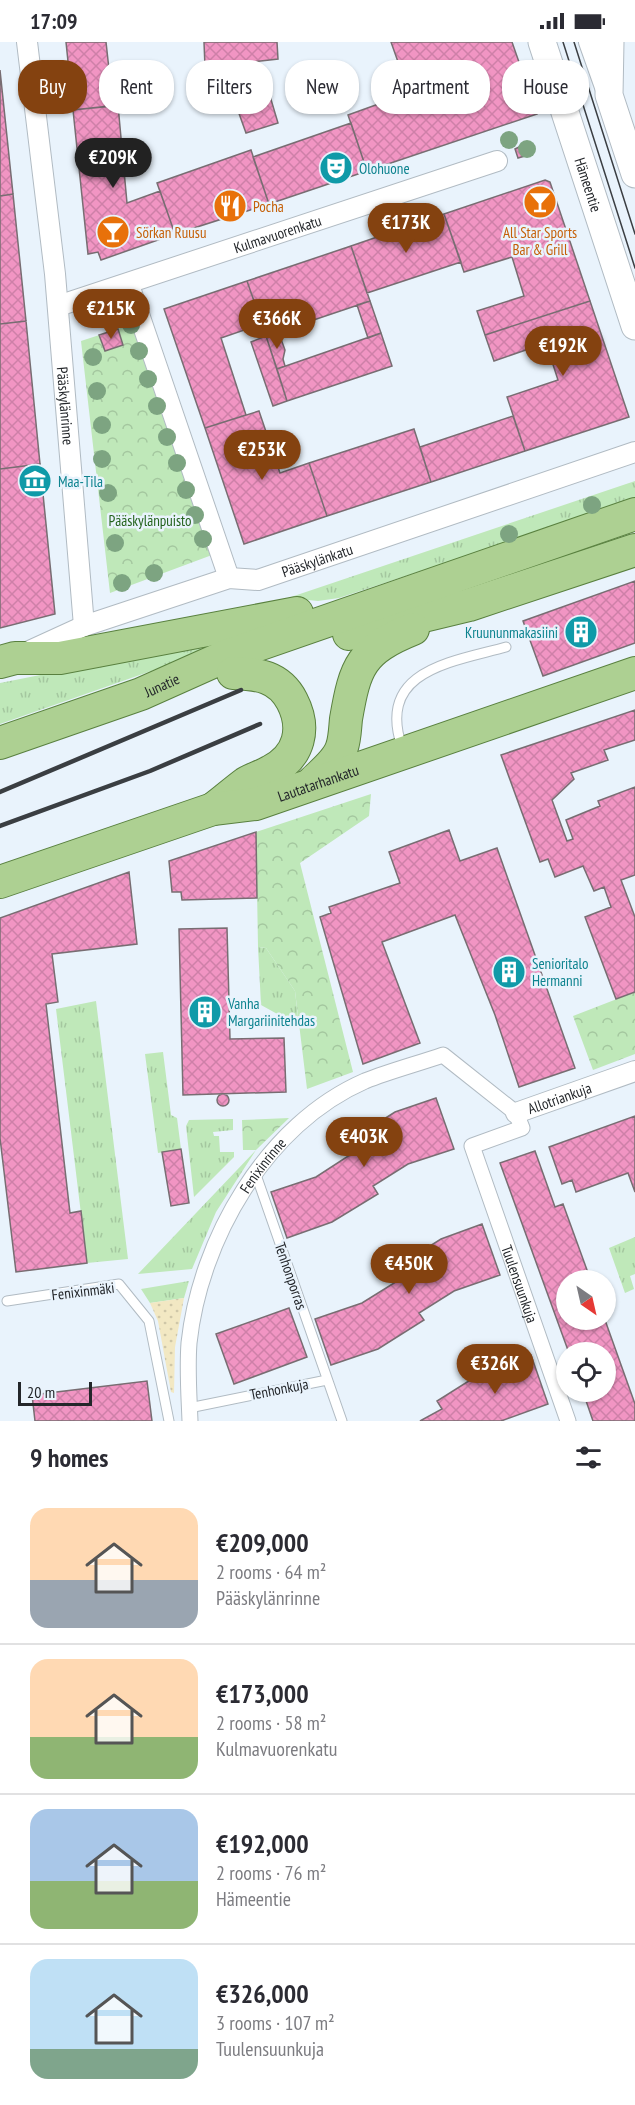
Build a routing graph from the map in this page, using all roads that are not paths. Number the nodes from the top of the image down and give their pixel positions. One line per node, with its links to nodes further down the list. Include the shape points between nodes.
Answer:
1 (27, 42): 9 (street, Pääskylänrinne)
2 (542, 42): 10 (main road, Hämeentie)
3 (589, 42): 5 (street)
4 (610, 42): 5 (main road)
5 (609, 95): 7 (main road)
6 (497, 161): 8 (street, Kulmavuorenkatu)
7 (635, 174)
8 (129, 285): 9 (street, Kulmavuorenkatu); 15 (street)
9 (58, 306): 17 (street, Pääskylänrinne)
10 (635, 326)
11 (635, 452): 15 (street, Pääskylänkatu, via 258,580)
12 (635, 514): 14 (main road, Junatie)
13 (635, 550): 16 (main road, Junatie)
14 (482, 566): 19 (main road, via 251,624 60,658); 22 (main road, Junatie, via 226,656)
15 (229, 578): 17 (street, Pääskylänkatu)
16 (469, 606): 20 (main road, Junatie, via 369,627); 25 (main road, via 390,638 364,660 357,670 350,698 343,746)
17 (84, 626): 19 (street, Pääskylänkatu)
18 (506, 647): 24 (lane, via 418,675 403,694 396,713)
19 (7, 660)
20 (233, 673): 22 (main road, Junatie); 26 (main road, via 258,674 278,683 293,702 300,733 287,759)
21 (635, 673): 24 (main road, Lautatarhankatu)
22 (141, 694): 23 (main road)
23 (0, 743)
24 (404, 753): 25 (main road, Lautatarhankatu)
25 (310, 785): 26 (main road, Lautatarhankatu, via 256,804)
26 (213, 809): 27 (main road, Lautatarhankatu)
27 (0, 882)
28 (635, 1071): 29 (street, Allotriankuja)
29 (516, 1113): 30 (street, Allotriankuja, via 522,1128); 31 (street, Fenixinrinne, via 443,1055 364,1082 313,1113 280,1141)
30 (472, 1146): 37 (street, Tuulensuunkuja)
31 (255, 1172): 33 (lane, Tenhonporras); 34 (street, Fenixinrinne, via 229,1218 205,1274 187,1366)
32 (7, 1301): 35 (lane, Fenixinmäki, via 119,1284 149,1321)
33 (327, 1380): 34 (lane, Tenhonkuja); 36 (lane, Tenhonkuja)
34 (190, 1414)
35 (169, 1421)
36 (342, 1421)
37 (568, 1421)

